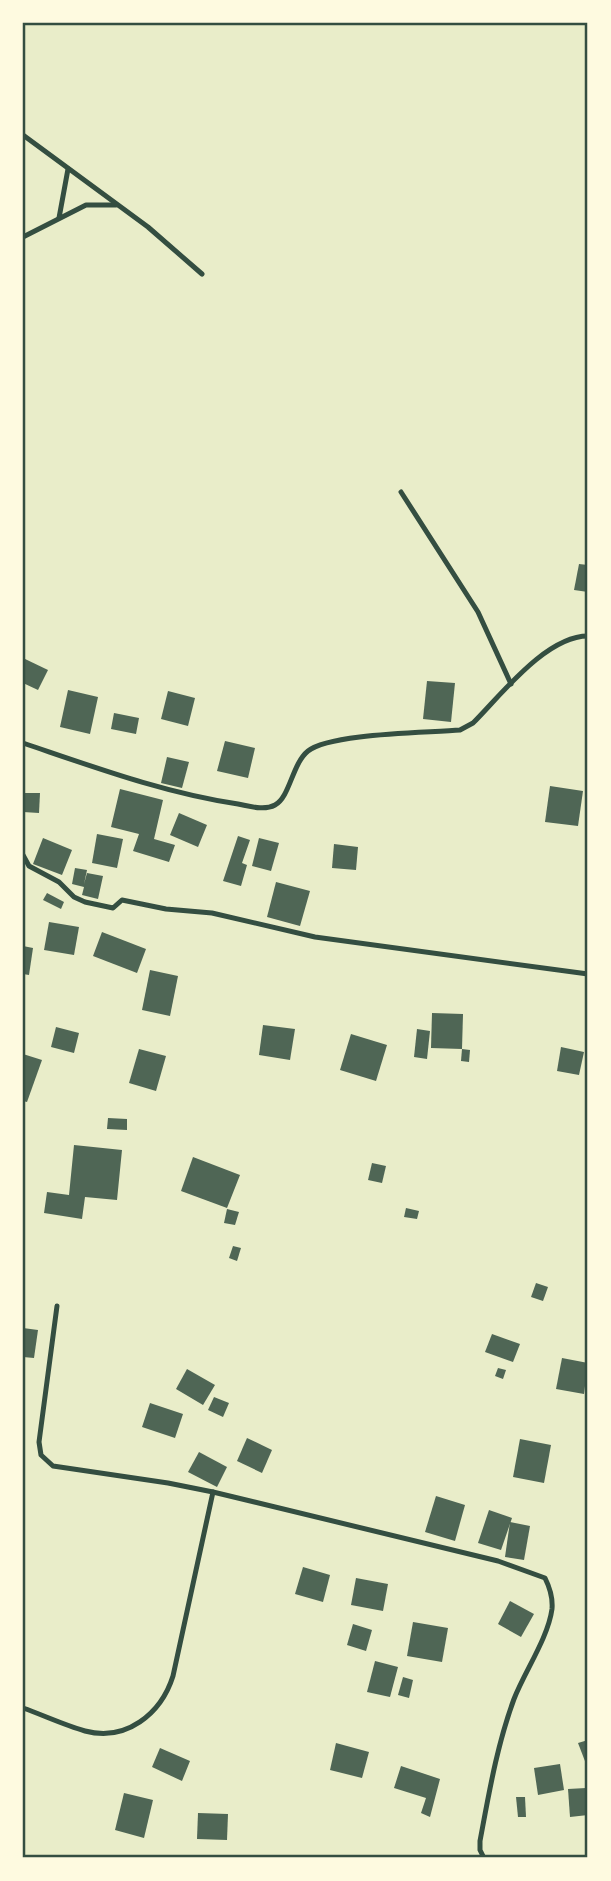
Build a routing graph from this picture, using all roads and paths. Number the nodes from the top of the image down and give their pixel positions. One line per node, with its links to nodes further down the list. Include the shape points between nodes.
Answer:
1 (23, 135): 2 (street)
2 (68, 169): 3 (street); 4 (street)
3 (118, 205): 4 (street, via 86,205); 6 (street)
4 (59, 218): 5 (street)
5 (23, 237)
6 (202, 274)
7 (401, 492): 9 (street, via 478,612)
8 (588, 636): 9 (street, via 541,656)
9 (511, 684): 10 (street, via 473,723 460,730 353,737 307,751 277,805 265,808 160,789)
10 (23, 743)
11 (23, 855): 12 (street)
12 (26, 869): 13 (street, via 59,882 85,902 113,908 122,900 194,910 314,937)
13 (588, 974)
14 (57, 1306): 15 (street, via 38,1442 41,1455 53,1466)
15 (213, 1492): 16 (street, via 173,1676 154,1712 131,1727 103,1734); 17 (street, via 498,1561 545,1578 552,1609 497,1752 480,1841)
16 (23, 1708)
17 (484, 1858)

